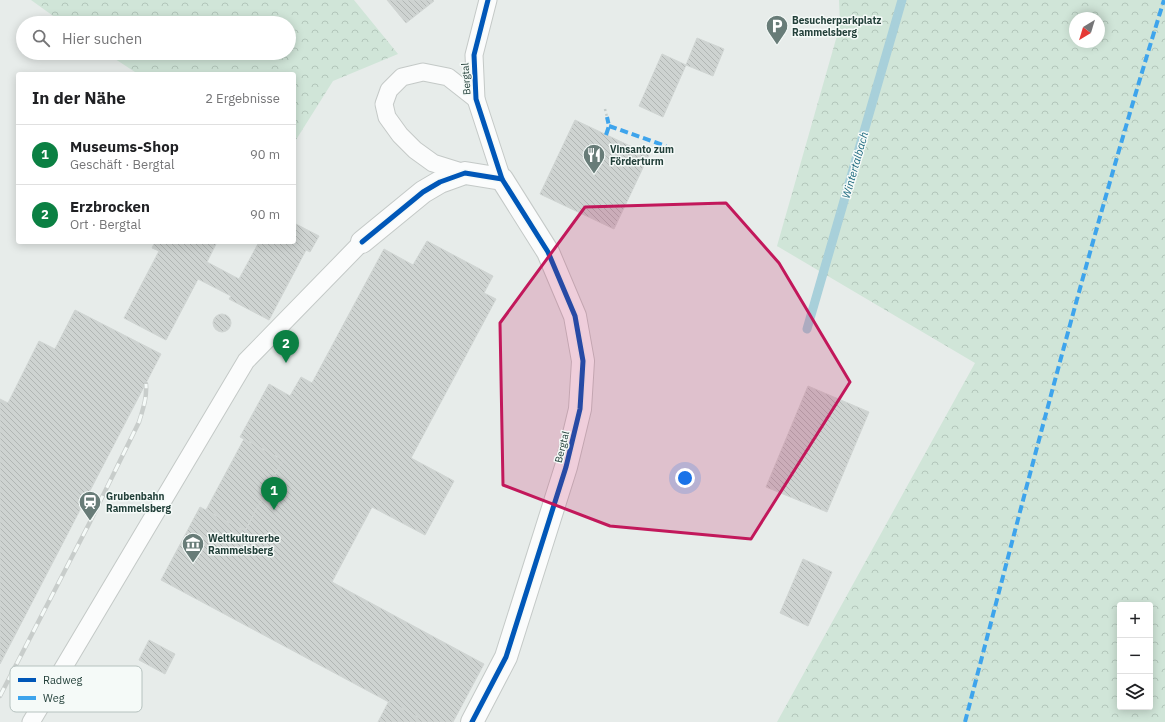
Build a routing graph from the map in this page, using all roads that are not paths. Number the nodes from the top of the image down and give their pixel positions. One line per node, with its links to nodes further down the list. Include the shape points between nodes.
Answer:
1 (488, 0): 2 (lane, Bergtal, via 474,55)
2 (476, 99): 3 (lane, via 448,76 423,72 402,77 389,90 384,104 387,117 415,150 433,162); 4 (lane, Bergtal)
3 (465, 173): 4 (street); 5 (street, via 440,182 423,192)
4 (502, 178): 9 (street, Bergtal, via 548,252 575,316 583,361 580,409 566,467 506,657)
5 (362, 242): 6 (lane, via 246,361)
6 (64, 666)
7 (37, 712): 8 (lane)
8 (31, 722)
9 (472, 722)

